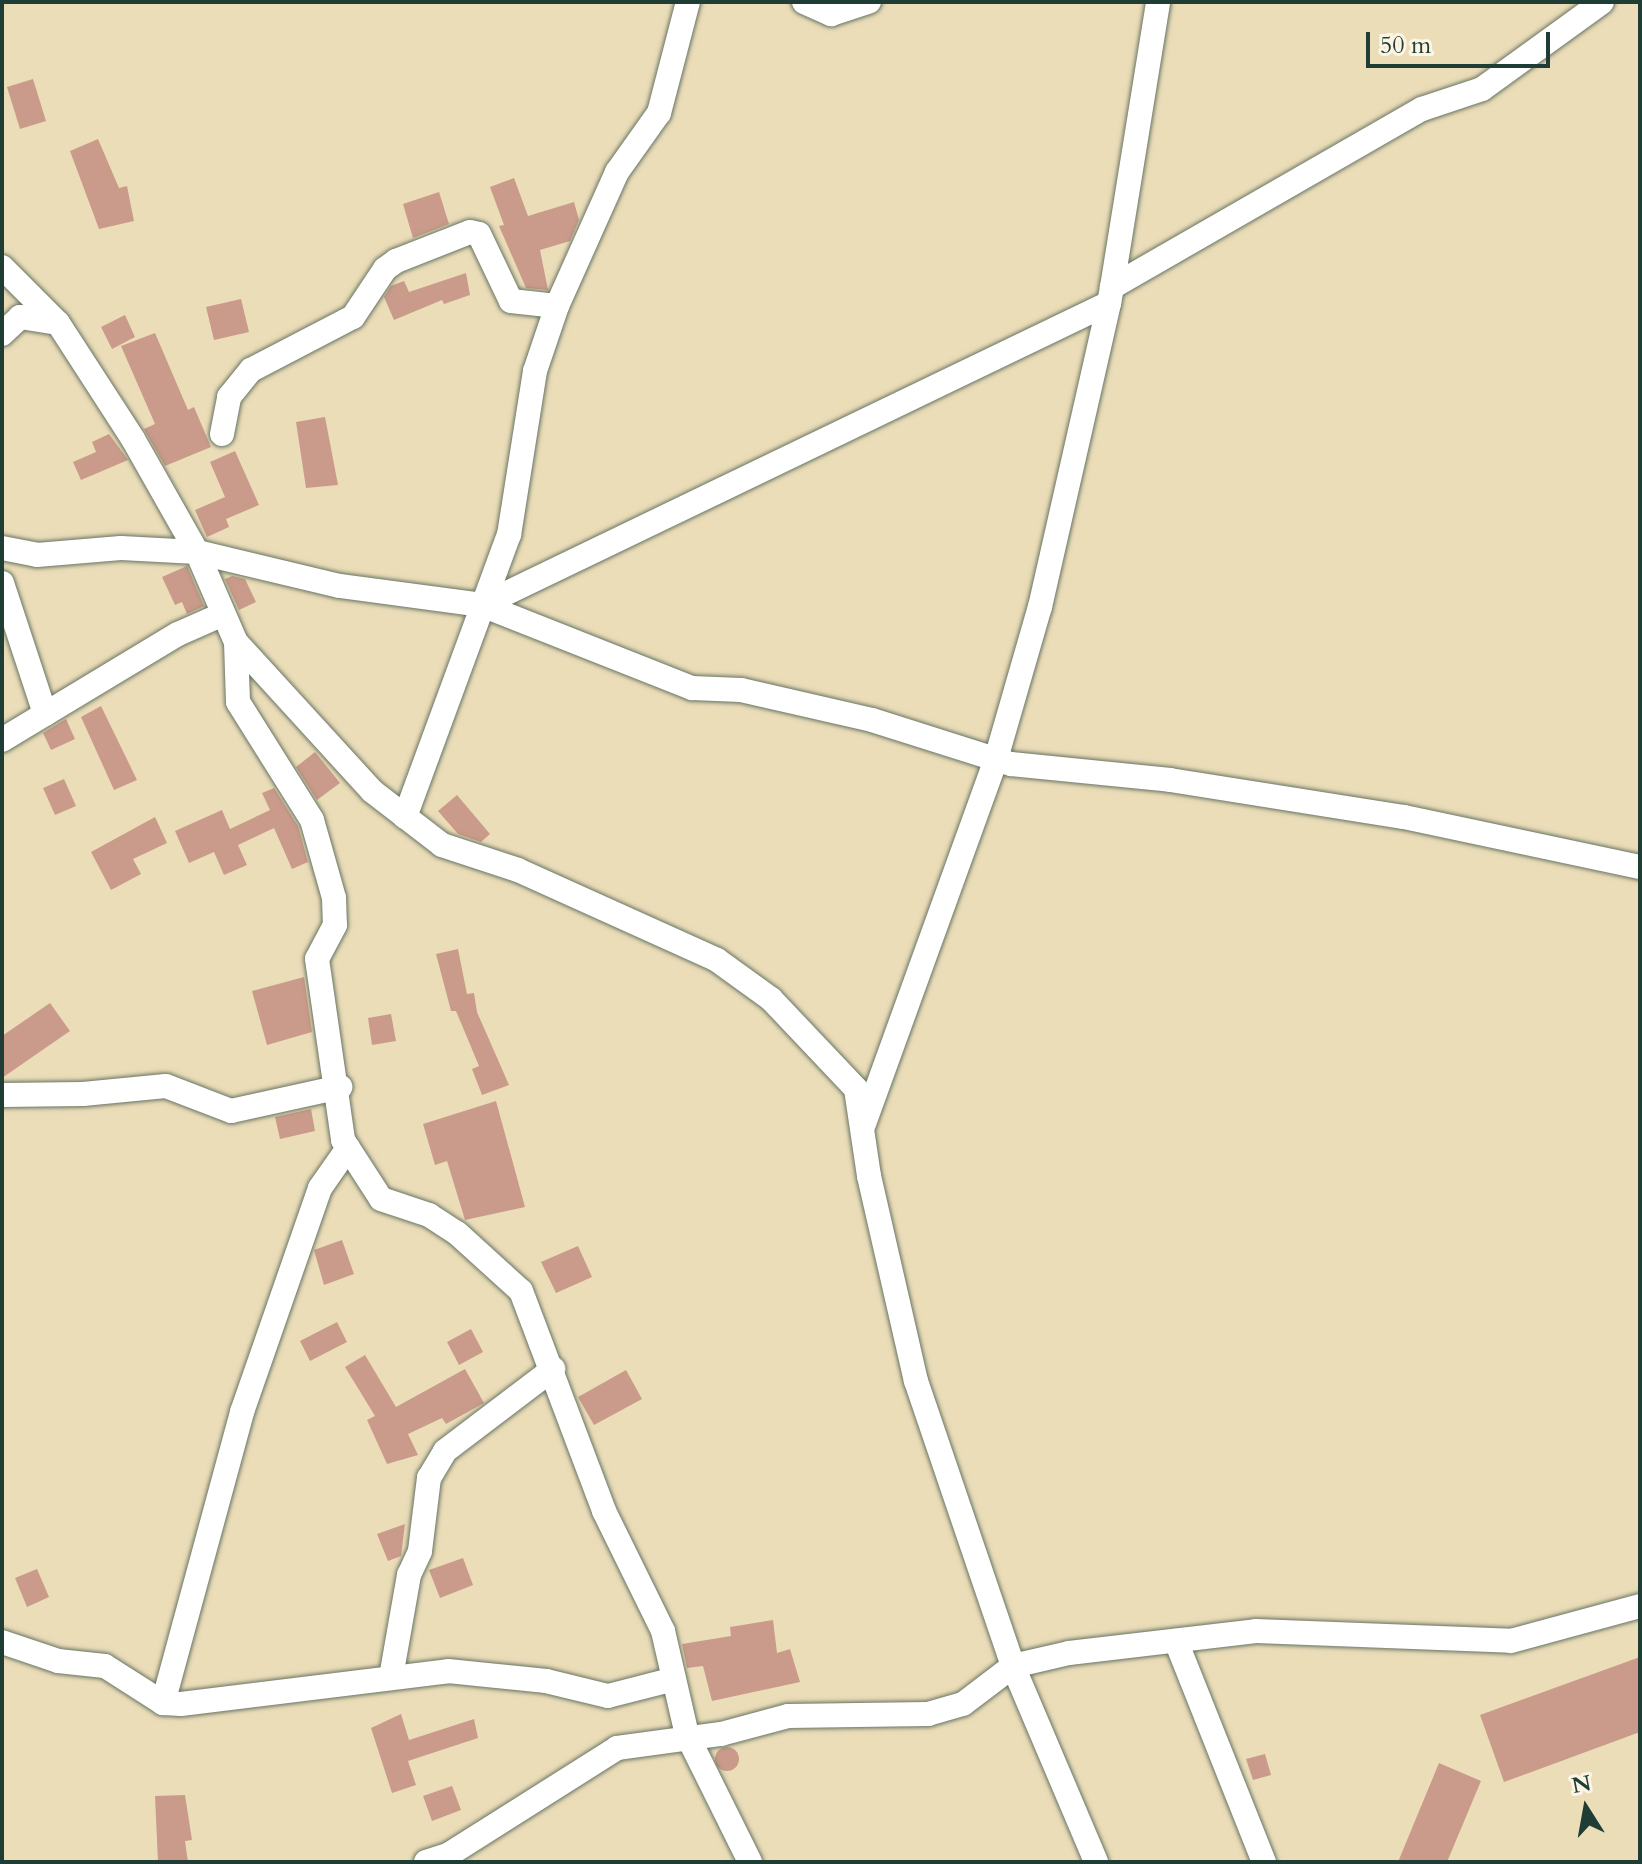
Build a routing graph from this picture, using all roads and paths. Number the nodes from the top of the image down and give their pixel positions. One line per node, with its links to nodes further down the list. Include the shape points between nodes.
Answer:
1 (688, 2): 8 (street, via 659,113 617,172)
2 (804, 2): 3 (street, via 831,14)
3 (869, 2)
4 (1602, 2): 7 (street, via 1482,89 1422,109)
5 (1157, 3): 7 (street)
6 (2, 267): 9 (street)
7 (1110, 295): 15 (street); 20 (street, via 1040,607)
8 (557, 306): 11 (street, via 515,304 479,234 455,238 396,261 353,317 251,370 229,397); 15 (street, via 535,371 509,535)
9 (58, 323): 10 (street, via 20,317); 13 (street)
10 (2, 334)
11 (222, 434)
12 (2, 548): 13 (street, via 37,555 121,548)
13 (197, 552): 15 (street, via 340,586); 16 (street)
14 (2, 583): 18 (street)
15 (482, 605): 20 (street, via 692,688 741,690 857,717); 21 (street)
16 (221, 615): 17 (street); 18 (street)
17 (236, 642): 21 (street, via 372,791); 23 (street, via 238,702 312,820 334,898 335,925 317,959)
18 (45, 714): 19 (street)
19 (2, 740)
20 (996, 759): 22 (street, via 1025,768 1170,780 1404,817); 25 (street)
21 (405, 817): 25 (street, via 442,845 518,870 717,960 771,999 856,1089)
22 (1640, 867)
23 (340, 1087): 24 (street, via 231,1111 166,1086); 26 (street)
24 (2, 1095)
25 (862, 1128): 31 (street, via 916,1381)
26 (348, 1148): 27 (street, via 381,1199 429,1215 457,1233 521,1291); 34 (street, via 320,1188 242,1412)
27 (553, 1369): 32 (street, via 445,1451 429,1478 420,1551 409,1575); 33 (street, via 604,1511 659,1619)
28 (1640, 1606): 29 (street, via 1511,1641 1256,1631)
29 (1176, 1641): 31 (street); 39 (street)
30 (2, 1642): 34 (street, via 58,1661 105,1666)
31 (1013, 1666): 35 (street, via 949,1710 909,1716 788,1716 721,1734); 38 (street)
32 (391, 1677): 33 (street, via 448,1671 546,1681 608,1696); 34 (street)
33 (674, 1679): 35 (street)
34 (163, 1703)
35 (687, 1735): 36 (street, via 617,1748 448,1855); 37 (street)
36 (426, 1862)
37 (750, 1862)
38 (1096, 1862)
39 (1264, 1862)

